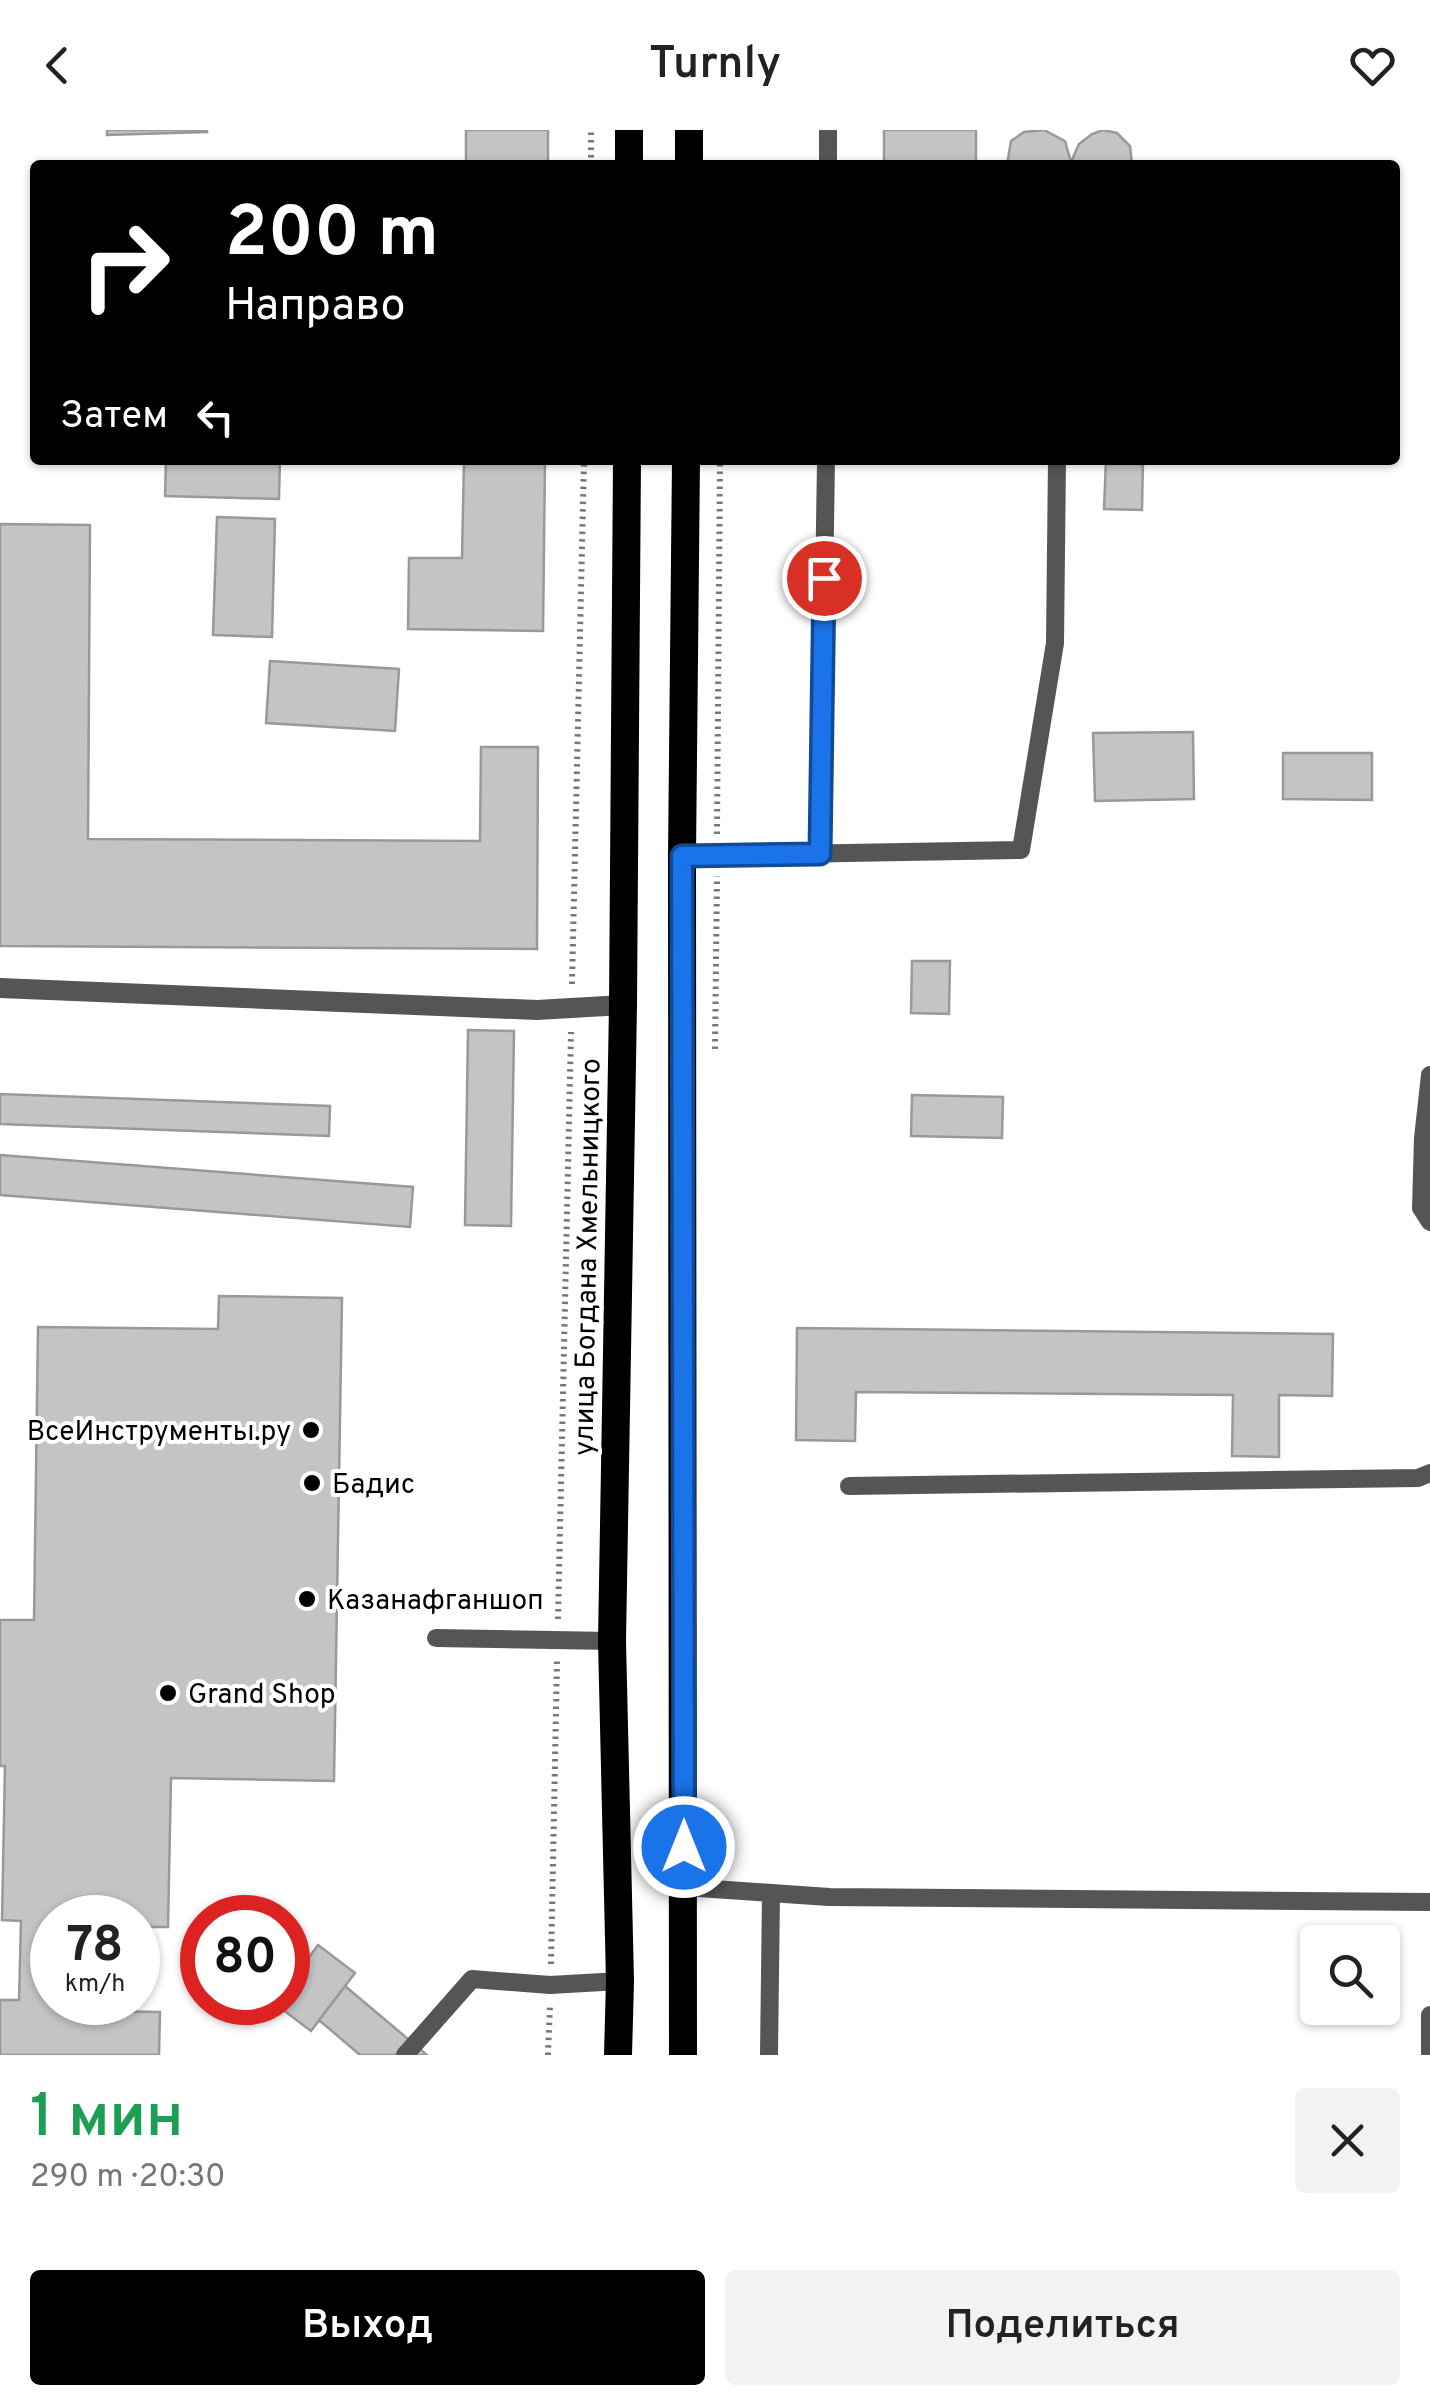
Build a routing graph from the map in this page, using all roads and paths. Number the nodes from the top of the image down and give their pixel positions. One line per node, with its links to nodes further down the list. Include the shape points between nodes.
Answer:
1 (592, 130): 5 (path)
2 (629, 130): 6 (highway)
3 (689, 130): 7 (highway)
4 (828, 130): 8 (lane)
5 (590, 160)
6 (629, 160)
7 (688, 160)
8 (828, 160)
9 (584, 465): 18 (path)
10 (627, 465): 17 (highway, улица Богдана Хмельницкого)
11 (686, 465): 15 (highway)
12 (826, 465): 14 (lane)
13 (1057, 465): 14 (lane, via 1055,644 1021,850)
14 (820, 854): 15 (lane)
15 (682, 856): 26 (highway)
16 (0, 988): 18 (street)
17 (624, 1005): 18 (street); 25 (highway, улица Богдана Хмельницкого)
18 (572, 1008): 24 (path)
19 (1430, 1075): 20 (lane, via 1421,1208)
20 (1430, 1222)
21 (1430, 1473): 22 (lane)
22 (849, 1486)
23 (436, 1638): 24 (lane)
24 (558, 1641): 25 (lane); 29 (path)
25 (612, 1642): 30 (highway, улица Богдана Хмельницкого)
26 (684, 1887): 27 (lane); 34 (highway)
27 (771, 1894): 28 (lane); 35 (lane)
28 (1430, 1902)
29 (551, 1933)
30 (620, 1980): 32 (lane, via 550,1985 472,1979); 33 (highway, улица Богдана Хмельницкого)
31 (1430, 2014): 36 (lane)
32 (406, 2055)
33 (618, 2055)
34 (682, 2055)
35 (769, 2055)
36 (1430, 2055)

